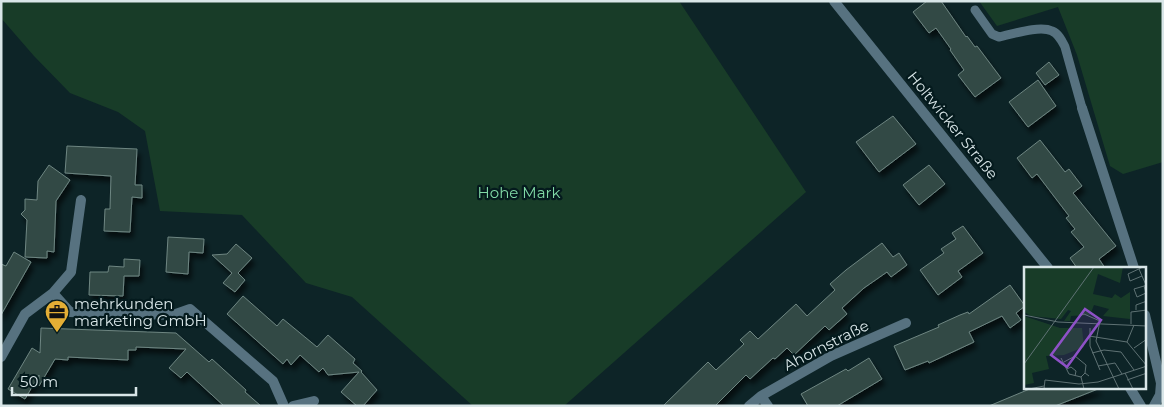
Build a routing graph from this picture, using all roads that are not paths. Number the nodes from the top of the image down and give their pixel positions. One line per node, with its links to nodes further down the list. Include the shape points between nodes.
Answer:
1 (834, 1): 5 (street, Holtwicker Straße)
2 (975, 10): 3 (lane, via 995,36 1051,30 1061,38)
3 (1082, 108): 6 (street)
4 (81, 200): 7 (street, via 71,272)
5 (1047, 267)
6 (1134, 267)
7 (52, 293): 10 (street, via 25,314); 14 (street, via 70,312 173,316 190,309 273,381)
8 (1146, 318): 19 (street, via 1161,383 1160,395)
9 (906, 323): 12 (street, Ahornstraße, via 831,356)
10 (1, 358)
11 (1131, 390): 18 (street)
12 (761, 396): 16 (street, Ahornstraße); 17 (street)
13 (314, 401): 15 (street)
14 (284, 406)
15 (293, 406)
16 (749, 406)
17 (768, 406)
18 (1141, 406)
19 (1154, 406)

